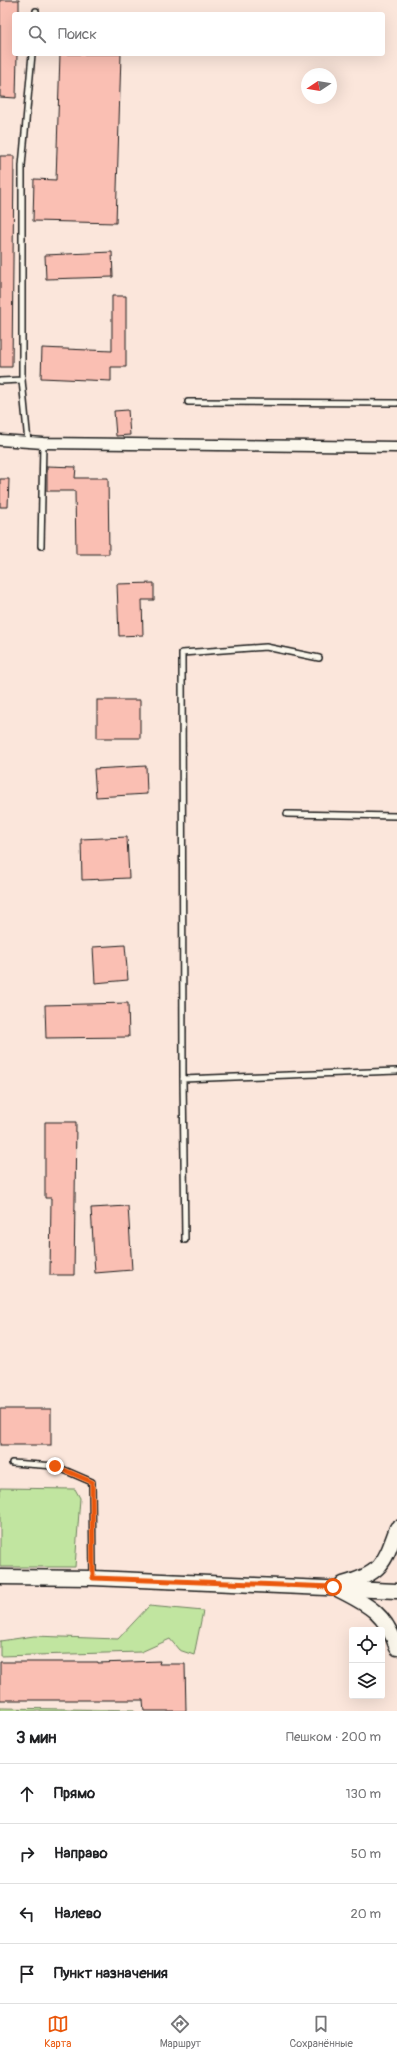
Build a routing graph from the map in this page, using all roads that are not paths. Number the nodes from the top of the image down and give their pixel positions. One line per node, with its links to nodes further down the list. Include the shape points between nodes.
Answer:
1 (32, 56): 2 (lane, via 22,166)
2 (22, 380): 3 (lane); 7 (lane)
3 (0, 381)
4 (188, 402): 5 (lane)
5 (397, 403)
6 (0, 440): 7 (street)
7 (28, 442): 8 (street)
8 (43, 443): 9 (street); 10 (lane)
9 (397, 447)
10 (41, 546)
11 (319, 658): 15 (lane, via 266,647 182,653)
12 (287, 814): 13 (lane)
13 (397, 816)
14 (397, 1071): 15 (lane)
15 (183, 1079): 16 (lane)
16 (185, 1240)
17 (12, 1463): 20 (lane, via 55,1466 92,1482)
18 (397, 1528): 21 (main road, via 380,1566 361,1579)
19 (0, 1577): 20 (main road)
20 (93, 1578): 21 (main road)
21 (333, 1587): 22 (main road); 23 (main road, via 371,1606 388,1627)
22 (397, 1591)
23 (397, 1648)

